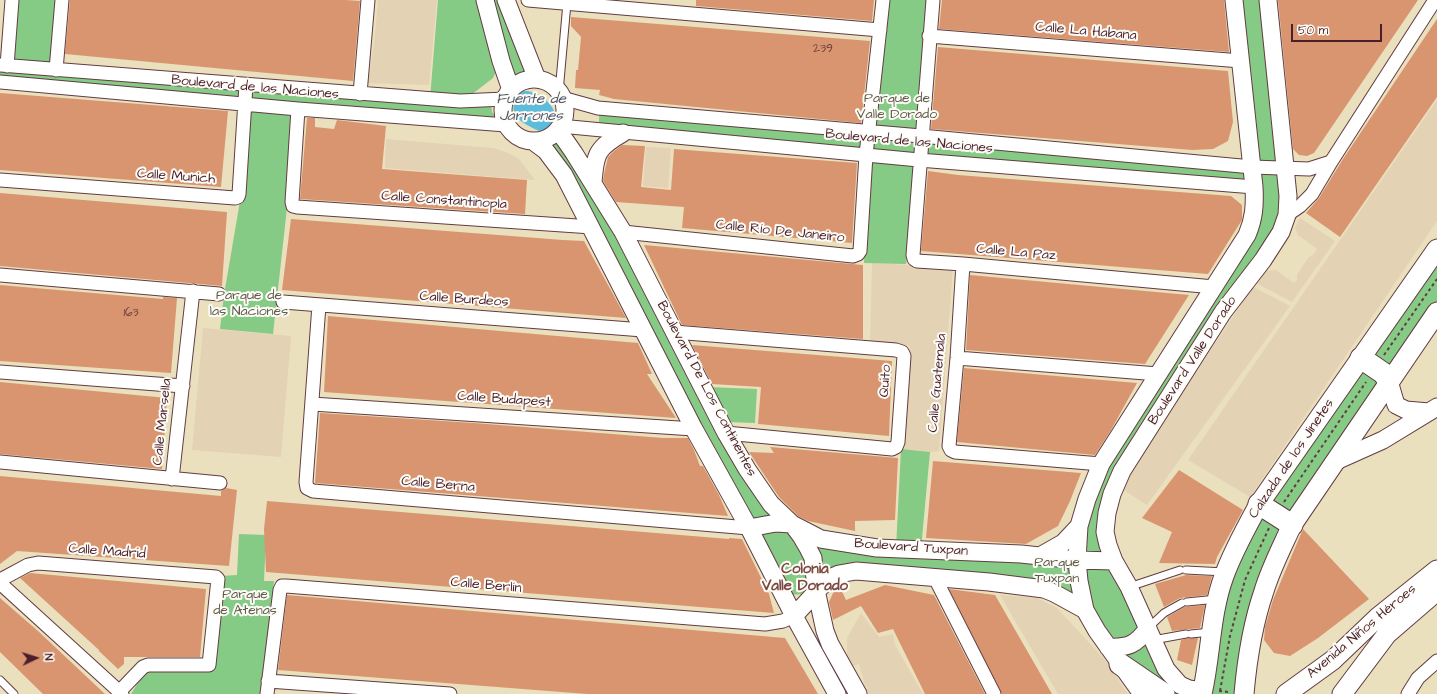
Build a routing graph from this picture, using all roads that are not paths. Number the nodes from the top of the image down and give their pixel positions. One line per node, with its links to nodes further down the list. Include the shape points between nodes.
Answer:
1 (12, 0): 16 (street)
2 (62, 0): 18 (street)
3 (368, 0): 23 (street)
4 (485, 0): 24 (street)
5 (506, 0): 19 (street)
6 (528, 0): 12 (street)
7 (883, 0): 13 (street, Calle Río De Janeiro)
8 (932, 0): 14 (street)
9 (1234, 0): 15 (street, Boulevard Valle Dorado)
10 (1268, 0): 38 (street, Boulevard Valle Dorado)
11 (1435, 0): 36 (street)
12 (567, 3): 13 (street); 25 (lane)
13 (880, 30): 30 (street, Calle Río De Janeiro)
14 (929, 36): 15 (street, Calle La Habana); 32 (street)
15 (1241, 61): 37 (street, Boulevard Valle Dorado)
16 (3, 66): 17 (street, Boulevard de las Naciones)
17 (27, 68): 18 (street, Boulevard de las Naciones); 21 (street)
18 (56, 70): 22 (street, Boulevard de las Naciones)
19 (537, 79): 24 (street, via 518,84); 25 (street, via 549,83)
20 (0, 82): 21 (street, Boulevard de las Naciones)
21 (26, 84): 26 (street, Boulevard de las Naciones)
22 (246, 85): 23 (street, Boulevard de las Naciones); 26 (street, Calle Munich)
23 (360, 94): 24 (street, Boulevard de las Naciones, via 460,101)
24 (508, 94): 28 (street, via 503,108)
25 (561, 95): 29 (street, via 565,108); 30 (street, Boulevard de las Naciones, via 598,108)
26 (244, 104): 27 (street, Boulevard de las Naciones); 39 (street, Calle Munich, via 239,194 235,198)
27 (298, 109): 28 (street, Boulevard de las Naciones); 43 (street, Calle Constantinopla, via 293,206)
28 (506, 125): 33 (street, via 518,137)
29 (559, 128): 31 (street, Boulevard de las Naciones); 33 (street, via 547,138); 40 (street, Boulevard De Los Continentes)
30 (868, 132): 32 (street, Boulevard de las Naciones); 34 (street, Calle Río De Janeiro)
31 (623, 133): 34 (street, Boulevard de las Naciones); 40 (street, via 610,140 597,154)
32 (921, 136): 35 (street); 37 (street, Boulevard de las Naciones)
33 (534, 142): 43 (street, Boulevard De Los Continentes, via 546,151 564,175)
34 (866, 155): 35 (street, Boulevard de las Naciones); 44 (street, Calle Río De Janeiro, via 860,251 854,256)
35 (920, 160): 41 (street, Boulevard de las Naciones); 48 (street, Calle La Paz, via 914,259)
36 (1331, 162): 38 (street, Boulevard de las Naciones, via 1309,168); 42 (street, via 1312,194)
37 (1252, 167): 38 (street, Boulevard de las Naciones); 41 (street, Boulevard Valle Dorado)
38 (1285, 167): 42 (street, Boulevard Valle Dorado)
39 (0, 180)
40 (593, 183): 44 (street, Boulevard De Los Continentes)
41 (1254, 187): 45 (street, Boulevard Valle Dorado, via 1255,209)
42 (1287, 215): 47 (street, Boulevard Valle Dorado)
43 (592, 227): 56 (street, Boulevard De Los Continentes)
44 (623, 232): 57 (street, Boulevard De Los Continentes)
45 (1247, 235): 47 (street); 50 (street, Boulevard Valle Dorado)
46 (1437, 249): 59 (main road, Calzada de los Jinetes)
47 (1270, 251): 80 (street, Boulevard Valle Dorado, via 1222,312 1122,471 1112,494 1105,532)
48 (963, 264): 50 (street, Calle La Paz); 58 (street, Calle Guatemala)
49 (0, 275): 51 (street)
50 (1214, 287): 61 (street, Boulevard Valle Dorado)
51 (193, 291): 52 (street); 63 (street, Calle Marsella)
52 (219, 294)
53 (283, 302): 54 (street, Calle Burdeos)
54 (319, 305): 56 (street, Calle Burdeos); 64 (street, Calle Berna)
55 (1437, 312): 62 (main road)
56 (643, 330): 66 (street, Boulevard De Los Continentes)
57 (674, 332): 67 (street, Boulevard De Los Continentes); 67 (street, Quito, via 896,350 904,356 898,442 892,449)
58 (957, 358): 61 (street); 70 (street, Calle Guatemala, via 949,446 951,450)
59 (1361, 358): 62 (main road, via 1383,373); 73 (main road, Calzada de los Jinetes)
60 (0, 372): 63 (street)
61 (1158, 374): 70 (street, Boulevard Valle Dorado)
62 (1389, 381): 65 (street, via 1396,405 1406,410); 68 (main road)
63 (183, 386): 71 (street, Calle Marsella)
64 (312, 404): 66 (street, Calle Budapest); 77 (street, Calle Berna, via 306,482 307,488 313,491)
65 (1433, 409): 68 (street, via 1383,440)
66 (694, 429): 77 (street, Boulevard De Los Continentes)
67 (726, 433): 74 (street, Boulevard De Los Continentes, via 771,504)
68 (1336, 461): 75 (main road)
69 (0, 462): 71 (street, Calle Marsella)
70 (1101, 464): 76 (street, Boulevard Valle Dorado)
71 (172, 479): 72 (street)
72 (220, 482)
73 (1259, 504): 75 (main road); 82 (main road, Calzada de los Jinetes, via 1239,540)
74 (792, 524): 77 (street, Boulevard Tuxpan, via 776,523); 78 (street, Boulevard Tuxpan, via 821,539 877,548); 86 (street, Boulevard De Los Continentes, via 813,558)
75 (1292, 525): 109 (main road, via 1274,563 1254,624)
76 (1079, 526): 78 (street, via 1063,542); 79 (street, Boulevard Valle Dorado)
77 (750, 528): 90 (street, Boulevard De Los Continentes)
78 (1040, 556): 79 (street, Boulevard Tuxpan)
79 (1077, 560): 80 (street, Boulevard Tuxpan); 89 (street, Boulevard Valle Dorado)
80 (1114, 561): 85 (street, Boulevard Valle Dorado)
81 (1437, 570): 99 (main road, Avenida Niños Héroes, via 1377,618)
82 (1226, 572): 85 (lane, via 1183,570); 88 (main road, Calzada de los Jinetes)
83 (935, 578): 86 (street, Boulevard Tuxpan, via 856,571 828,579); 89 (street, Boulevard Tuxpan, via 1044,589); 106 (street)
84 (0, 582): 100 (street); 100 (street, Calle Madrid, via 28,565 38,563 216,576 218,579 209,665 148,665 143,667)
85 (1129, 587): 92 (street, Boulevard Valle Dorado)
86 (816, 590): 90 (street, Boulevard Tuxpan); 105 (street, Boulevard De Los Continentes, via 830,644)
87 (1437, 591): 110 (main road, Avenida Niños Héroes, via 1387,634)
88 (1218, 598): 91 (main road, Calzada de los Jinetes); 92 (lane, via 1184,603 1164,613)
89 (1086, 610): 93 (street, Boulevard Valle Dorado)
90 (794, 616): 97 (street, Calle Berlín, via 765,624 282,586); 104 (street, Boulevard De Los Continentes)
91 (1212, 632): 92 (lane); 98 (main road, Calzada de los Jinetes)
92 (1150, 634): 93 (street, via 1127,646); 98 (street, Boulevard Valle Dorado, via 1166,669 1180,685)
93 (1108, 647): 95 (street, Boulevard Valle Dorado)
94 (1437, 661): 111 (street, via 1418,678)
95 (1120, 664): 107 (street, Boulevard Valle Dorado); 108 (main road)
96 (0, 680): 101 (lane)
97 (268, 681): 102 (street, Calle Berlín); 103 (street)
98 (1202, 692)
99 (1295, 692)
100 (121, 693)
101 (14, 694)
102 (267, 694)
103 (450, 694)
104 (837, 694)
105 (858, 694)
106 (994, 694)
107 (1142, 694)
108 (1164, 694)
109 (1244, 694)
110 (1342, 694)
111 (1408, 694)

